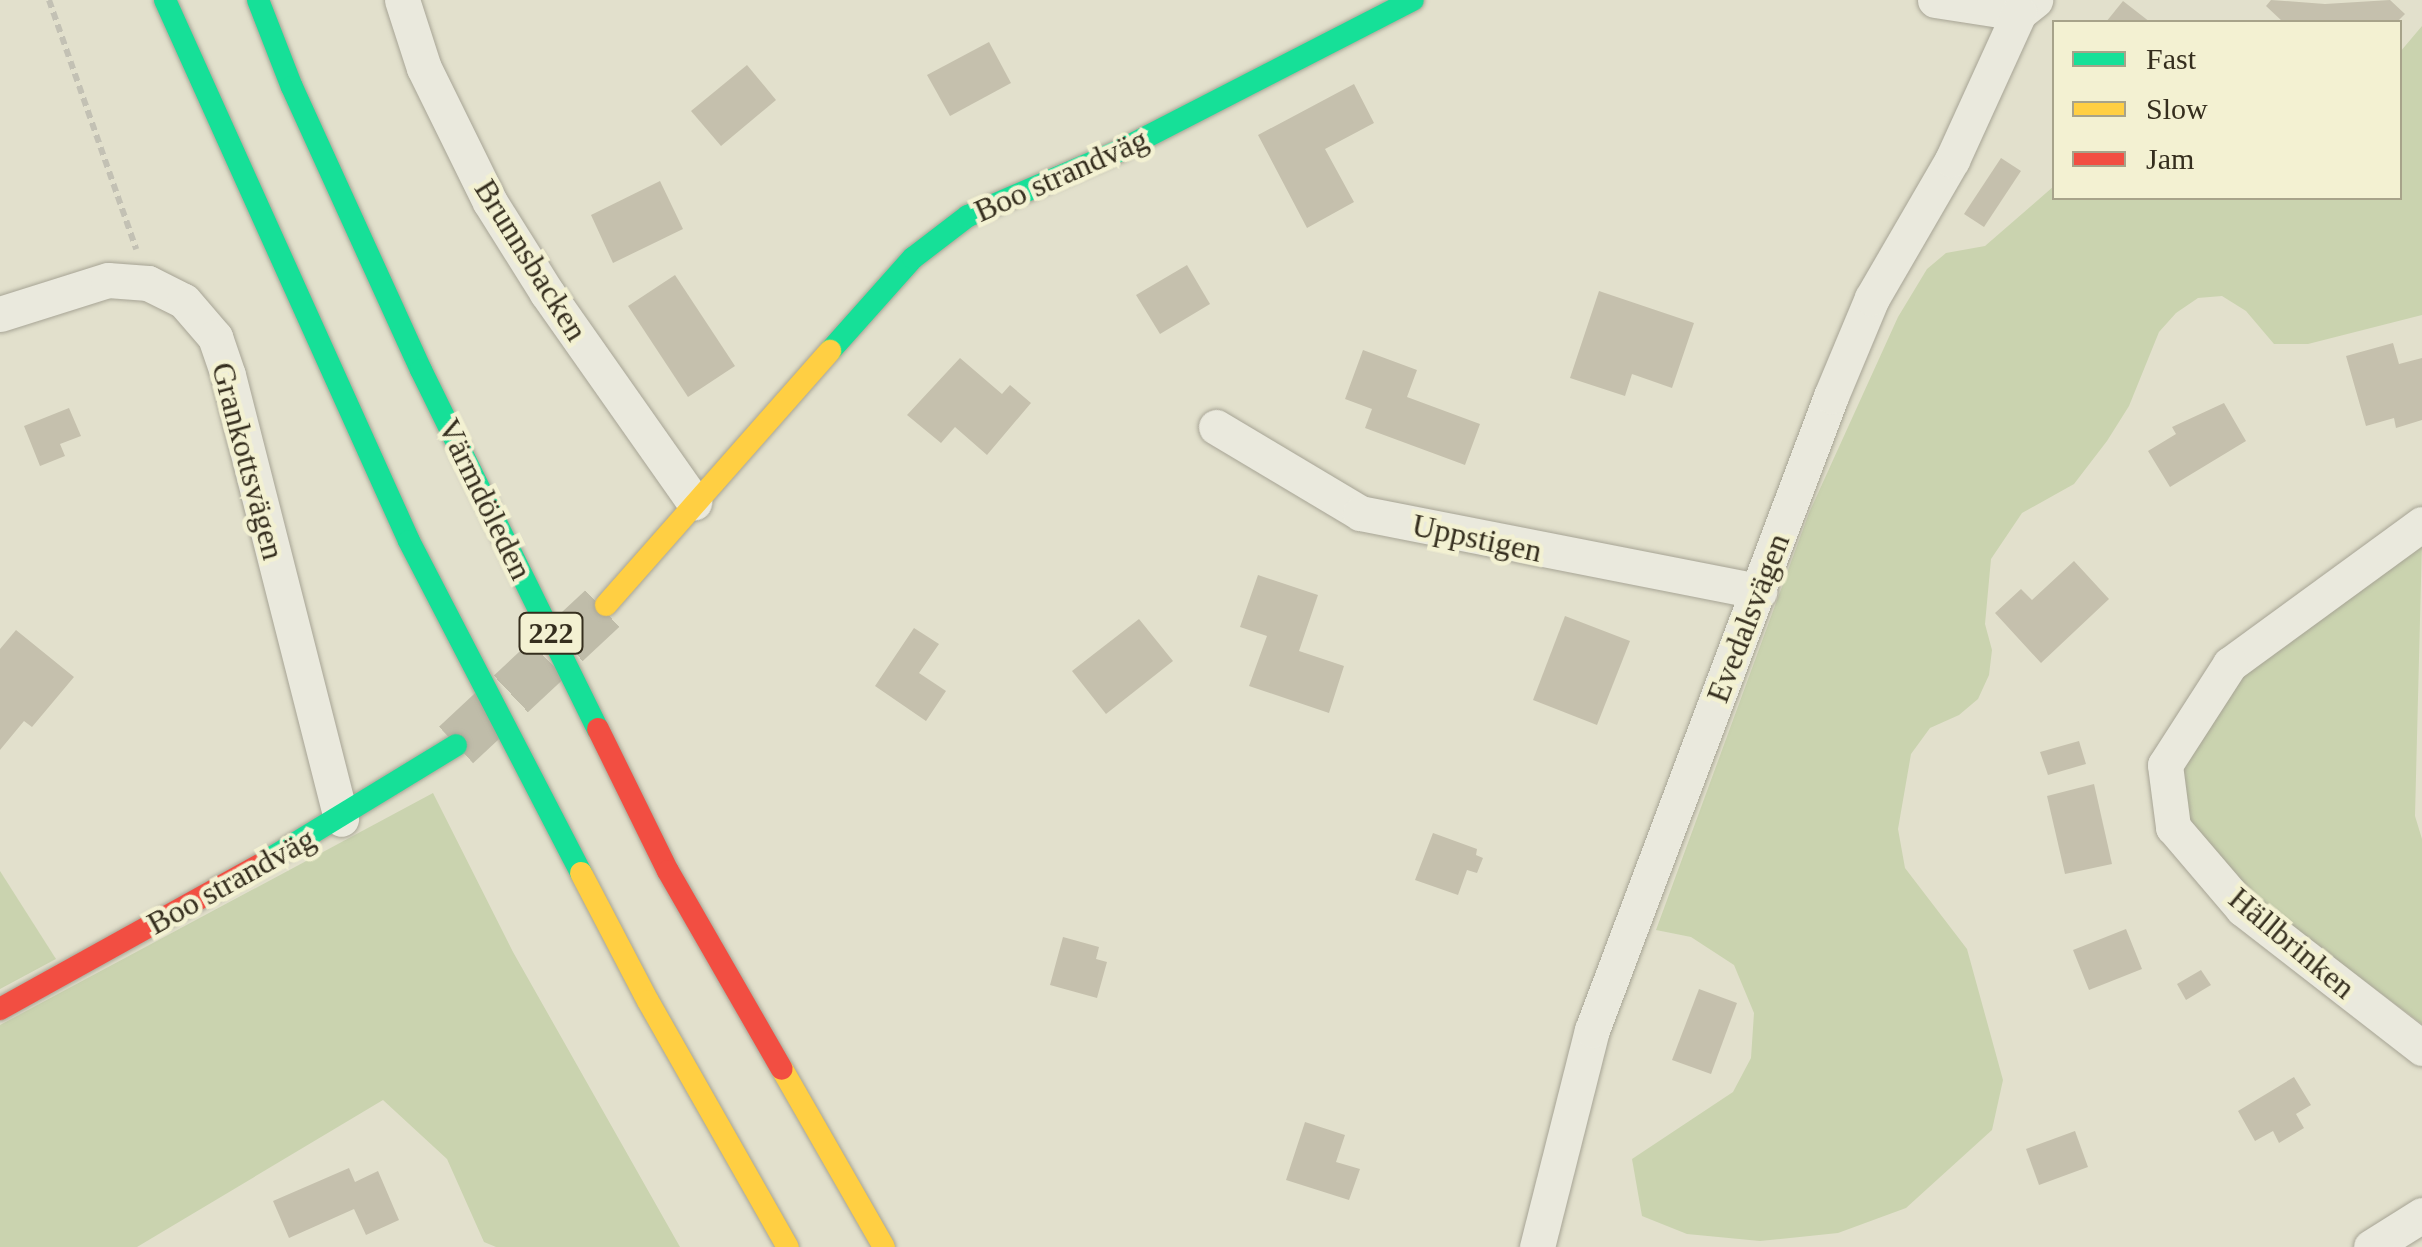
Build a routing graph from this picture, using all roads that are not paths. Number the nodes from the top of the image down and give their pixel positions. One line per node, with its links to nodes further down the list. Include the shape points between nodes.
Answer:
1 (164, 0): 18 (main road, 222, via 409,541 648,1001)
2 (258, 0): 19 (main road, Värmdöleden / 222, via 421,370 668,871)
3 (402, 0): 9 (street, Brunnsbacken, via 424,68 490,202)
4 (1414, 0): 9 (main road, Boo strandväg, via 1121,150 968,216 914,258)
5 (1935, 0): 6 (street)
6 (2027, 6): 11 (street, Evedalsvägen, via 1952,160 1872,298)
7 (0, 314): 14 (street, Grankottsvägen, via 108,280 148,283 184,302 214,337)
8 (1216, 427): 11 (street, Uppstigen, via 1360,513)
9 (694, 502): 12 (main road, Boo strandväg)
10 (2422, 524): 16 (street, Hällbrinken, via 2230,664 2165,766 2173,827 2243,909)
11 (1759, 591): 20 (street, Evedalsvägen, via 1592,1030)
12 (606, 605)
13 (456, 745): 14 (main road, Boo strandväg)
14 (341, 819): 15 (main road, Boo strandväg)
15 (0, 1009)
16 (2422, 1048)
17 (2422, 1215): 21 (street)
18 (788, 1247)
19 (884, 1247)
20 (1537, 1247)
21 (2371, 1247)

